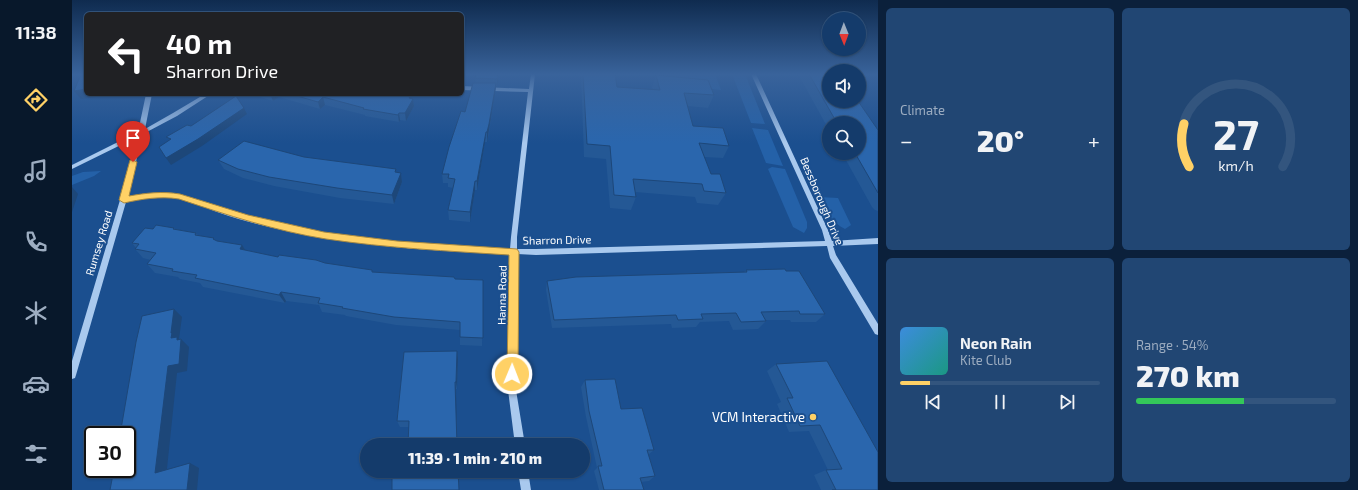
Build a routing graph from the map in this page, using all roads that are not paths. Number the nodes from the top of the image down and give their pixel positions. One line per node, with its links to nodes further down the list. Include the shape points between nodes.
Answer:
1 (148, 97): 5 (street, Rumsey Road)
2 (204, 97): 5 (street)
3 (530, 97): 10 (street, Hanna Road)
4 (764, 97): 9 (street, Bessborough Drive, via 825,230)
5 (141, 134): 6 (street); 7 (street, Rumsey Road)
6 (72, 167)
7 (124, 200): 10 (street, Sharron Drive, via 147,196 180,196 247,218 324,235 397,245); 12 (street, Rumsey Road)
8 (878, 241): 9 (street, Sharron Drive)
9 (828, 243): 10 (street, Sharron Drive); 11 (street, Bessborough Drive, via 833,256)
10 (514, 252): 13 (street, Hanna Road, via 512,390)
11 (878, 331)
12 (72, 375)
13 (519, 438)
14 (525, 478): 15 (street)
15 (526, 490)

